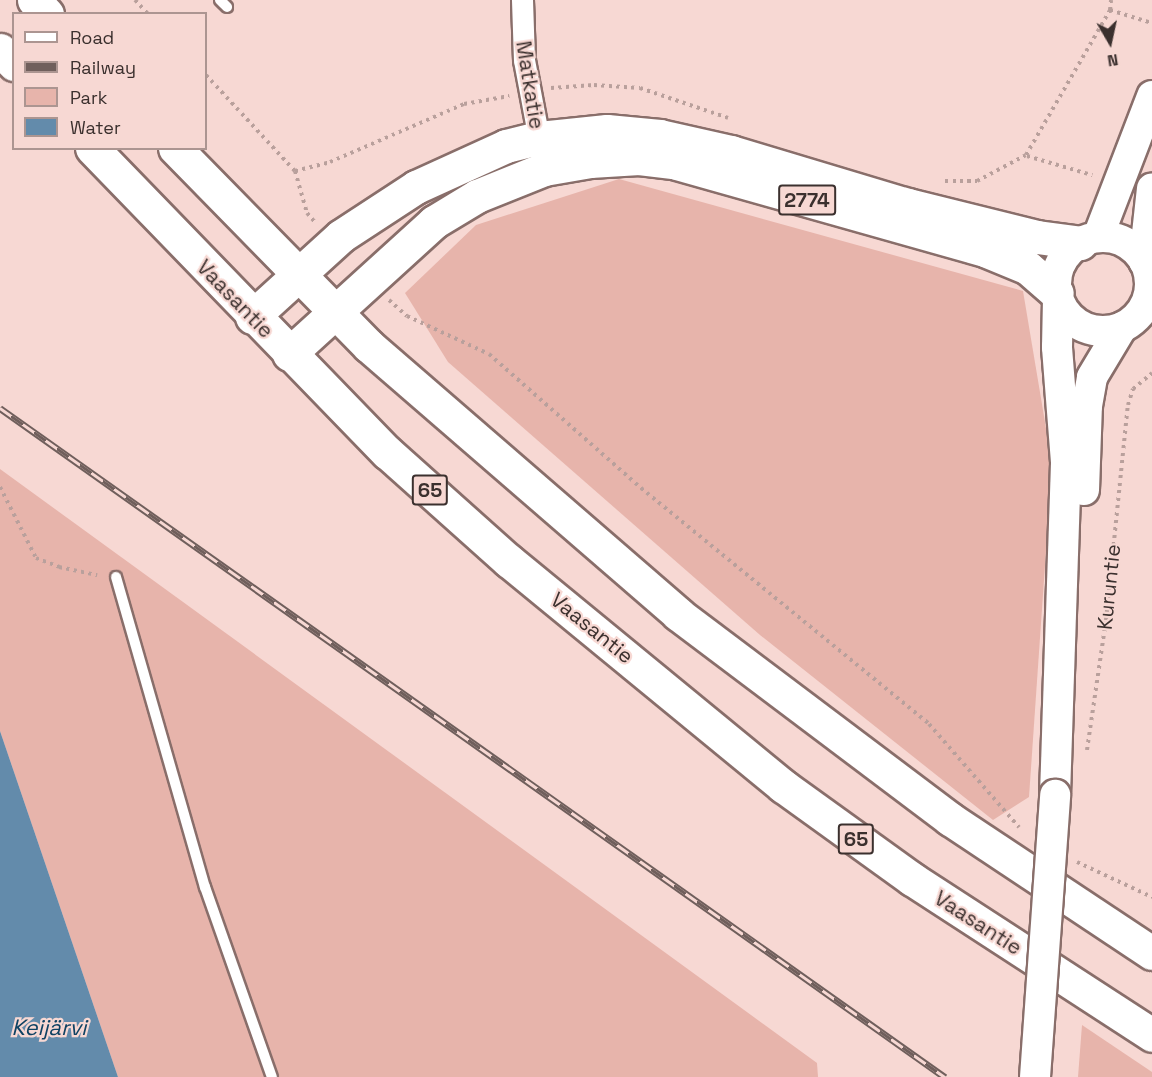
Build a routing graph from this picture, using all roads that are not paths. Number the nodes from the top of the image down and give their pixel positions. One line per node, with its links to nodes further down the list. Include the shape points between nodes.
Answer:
1 (34, 0): 3 (highway)
2 (522, 0): 9 (street, Matkatie, via 524,60)
3 (45, 12)
4 (0, 50): 5 (highway)
5 (12, 62)
6 (1152, 96): 11 (main road)
7 (94, 150): 17 (highway, Vaasantie / 65)
8 (177, 150): 13 (highway)
9 (542, 153): 11 (highway, 2774, via 607,131 660,136 1037,237); 13 (highway, 2774, via 506,147 416,187); 14 (highway, 2774, via 677,163 987,251 1028,268); 16 (highway, 2774, via 434,222)
10 (1152, 188): 12 (main road)
11 (1090, 240): 12 (main road, via 1125,243); 14 (main road, via 1061,264)
12 (1144, 261): 15 (main road, via 1150,288)
13 (297, 273): 16 (highway); 17 (highway, 2774)
14 (1058, 296): 18 (main road, via 1067,315 1089,329 1106,332); 21 (main road, Kuruntie, via 1057,347 1066,462 1058,650)
15 (1148, 307): 18 (main road)
16 (334, 310): 19 (highway, 2774); 22 (highway, via 369,346 678,614 950,819)
17 (252, 317): 19 (highway, Vaasantie / 65)
18 (1122, 327): 21 (main road, Kuruntie, via 1098,363 1087,406 1076,651)
19 (289, 354): 23 (highway, Vaasantie / 65, via 388,453 509,561 783,786 912,879)
20 (116, 578): 24 (lane, via 205,887)
21 (1060, 722): 25 (main road, Kuruntie, bridge)
22 (1152, 953)
23 (1152, 1035)
24 (272, 1077)
25 (1035, 1077)

